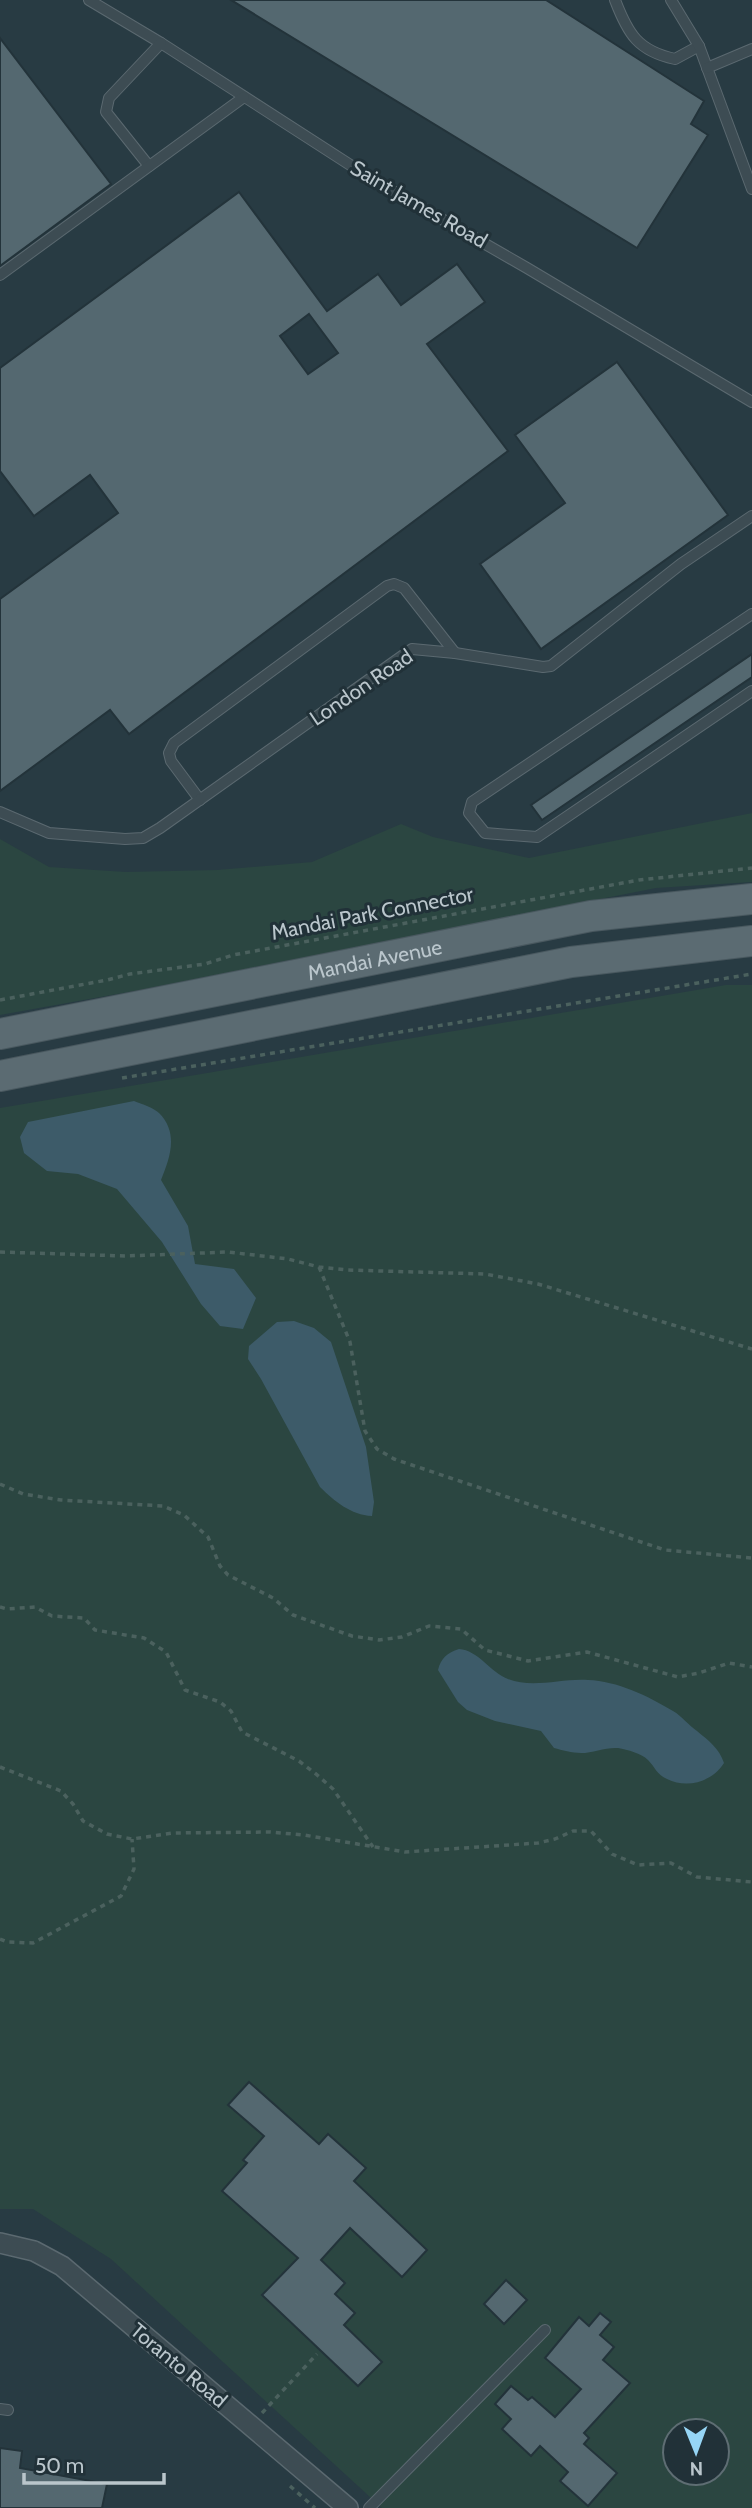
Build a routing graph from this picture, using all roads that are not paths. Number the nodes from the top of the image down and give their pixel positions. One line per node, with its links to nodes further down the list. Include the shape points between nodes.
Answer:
1 (89, 0): 4 (lane, Saint James Road)
2 (615, 0): 5 (lane, via 637,43 675,59)
3 (671, 0): 5 (lane)
4 (161, 43): 8 (lane, Saint James Road); 9 (lane, via 110,98 106,112)
5 (699, 46): 7 (lane)
6 (752, 49): 7 (lane)
7 (707, 68): 10 (lane)
8 (244, 96): 9 (lane); 12 (lane, Saint James Road, via 372,179)
9 (149, 166): 11 (lane)
10 (752, 189)
11 (0, 275)
12 (752, 402)
13 (752, 516): 15 (lane, London Road, via 681,564 551,666)
14 (752, 614): 16 (lane, via 472,802 469,814 485,833 537,837)
15 (455, 653): 17 (lane, London Road, via 412,649); 17 (lane, via 404,588 387,586 174,743 170,758)
16 (752, 691)
17 (200, 800): 18 (lane, London Road, via 143,838 49,833)
18 (0, 812)
19 (752, 899): 21 (main road, Mandai Avenue, via 591,916)
20 (752, 941): 22 (main road, Mandai Avenue, via 572,962)
21 (0, 1034)
22 (0, 1076)
23 (0, 2243): 25 (street, Toranto Road, via 62,2266)
24 (545, 2330): 26 (lane)
25 (348, 2508)
26 (369, 2508)

